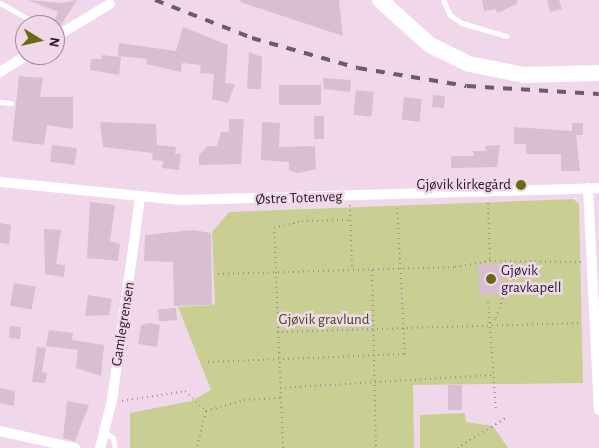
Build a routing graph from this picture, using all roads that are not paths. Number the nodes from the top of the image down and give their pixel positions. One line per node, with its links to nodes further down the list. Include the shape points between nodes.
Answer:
1 (380, 0): 11 (main road, via 405,26 450,56 503,74)
2 (395, 0): 11 (main road, via 452,46 485,59)
3 (443, 0): 8 (lane, via 450,14 462,23)
4 (0, 3): 6 (lane)
5 (110, 4): 7 (street)
6 (22, 15)
7 (65, 30)
8 (506, 36)
9 (15, 63): 10 (street)
10 (0, 72)
11 (550, 72): 12 (main road)
12 (599, 73)
13 (0, 102): 14 (lane)
14 (11, 103)
15 (0, 182): 18 (street, Østre Totenveg)
16 (588, 188): 17 (street, Østre Totenveg); 18 (street, Østre Totenveg, via 245,200); 19 (street)
17 (599, 188)
18 (140, 198): 21 (street, Gamlegrensen)
19 (599, 410)
20 (0, 431): 22 (street)
21 (106, 433): 23 (street, Gamlegrensen); 24 (lane)
22 (75, 448)
23 (100, 448)
24 (115, 448)

